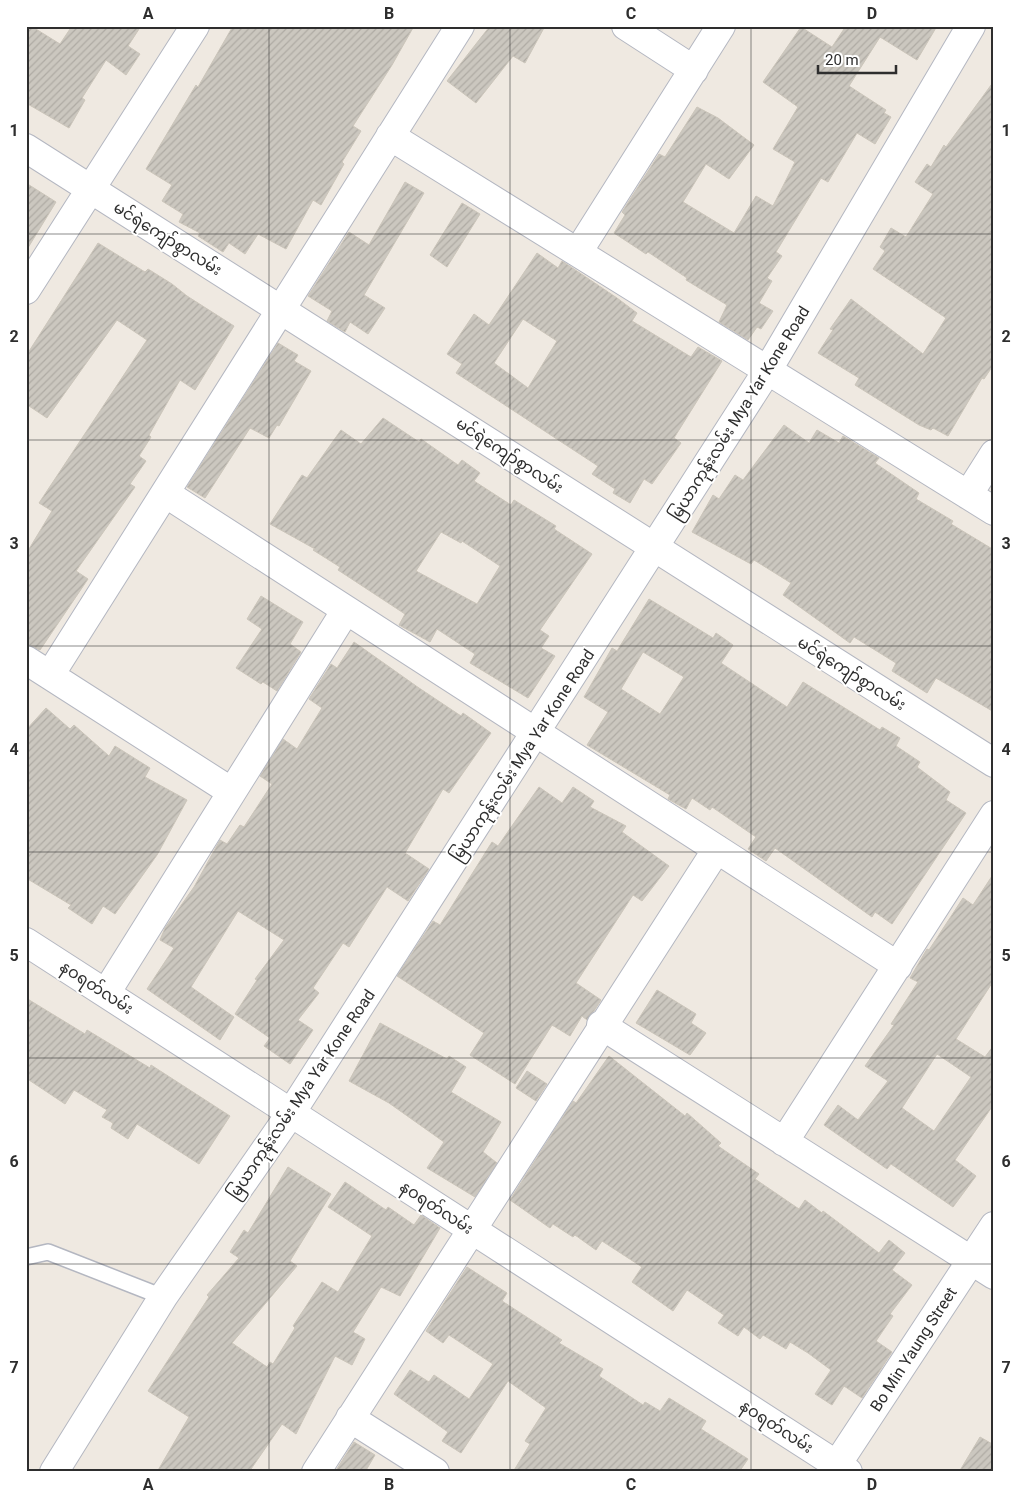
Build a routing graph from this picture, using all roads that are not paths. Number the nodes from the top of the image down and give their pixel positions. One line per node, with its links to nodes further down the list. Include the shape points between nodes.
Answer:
1 (195, 26): 9 (street)
2 (460, 26): 7 (street)
3 (626, 26): 6 (street)
4 (721, 26): 6 (street)
5 (971, 26): 13 (street, မြယာကုန်းလမ်း Mya Yar Kone Road)
6 (694, 70): 10 (street)
7 (390, 136): 10 (street); 12 (street)
8 (26, 148): 9 (street, မင်ရဲကျော်စွာလမ်း)
9 (90, 189): 11 (street); 12 (street, မင်ရဲကျော်စွာလမ်း)
10 (578, 252): 13 (street)
11 (26, 290)
12 (281, 309): 15 (street); 18 (street, မင်ရဲကျော်စွာလမ်း)
13 (767, 371): 16 (street); 18 (street, မြယာကုန်းလမ်း Mya Yar Kone Road)
14 (994, 454): 16 (street)
15 (165, 493): 19 (street); 21 (street)
16 (968, 495): 17 (street)
17 (994, 511)
18 (655, 548): 22 (street, မြယာကုန်းလမ်း Mya Yar Kone Road); 23 (street, မင်ရဲကျော်စွာလမ်း)
19 (346, 610): 22 (street); 24 (street)
20 (26, 660): 21 (street)
21 (50, 675): 24 (street)
22 (536, 733): 26 (street); 31 (street, မြယာကုန်းလမ်း Mya Yar Kone Road)
23 (994, 763)
24 (232, 792): 29 (street)
25 (994, 816): 28 (street)
26 (717, 849): 28 (street); 30 (street)
27 (26, 942): 29 (street, နဝရတ်လမ်း)
28 (898, 966): 32 (street)
29 (106, 993): 31 (street, နဝရတ်လမ်း)
30 (601, 1025): 32 (street); 34 (street)
31 (291, 1113): 34 (street, နဝရတ်လမ်း); 38 (street, မြယာကုန်းလမ်း Mya Yar Kone Road)
32 (784, 1142): 36 (street)
33 (994, 1226): 36 (street, Bo Min Yaung Street)
34 (472, 1229): 39 (street); 40 (street, နဝရတ်လမ်း)
35 (26, 1257): 38 (lane, via 48,1252)
36 (971, 1260): 37 (street); 40 (street, Bo Min Yaung Street)
37 (994, 1275)
38 (164, 1297): 41 (street, မြယာကုန်းလမ်း Mya Yar Kone Road)
39 (350, 1418): 42 (street); 43 (street)
40 (839, 1469)
41 (54, 1472)
42 (316, 1472)
43 (435, 1472)

